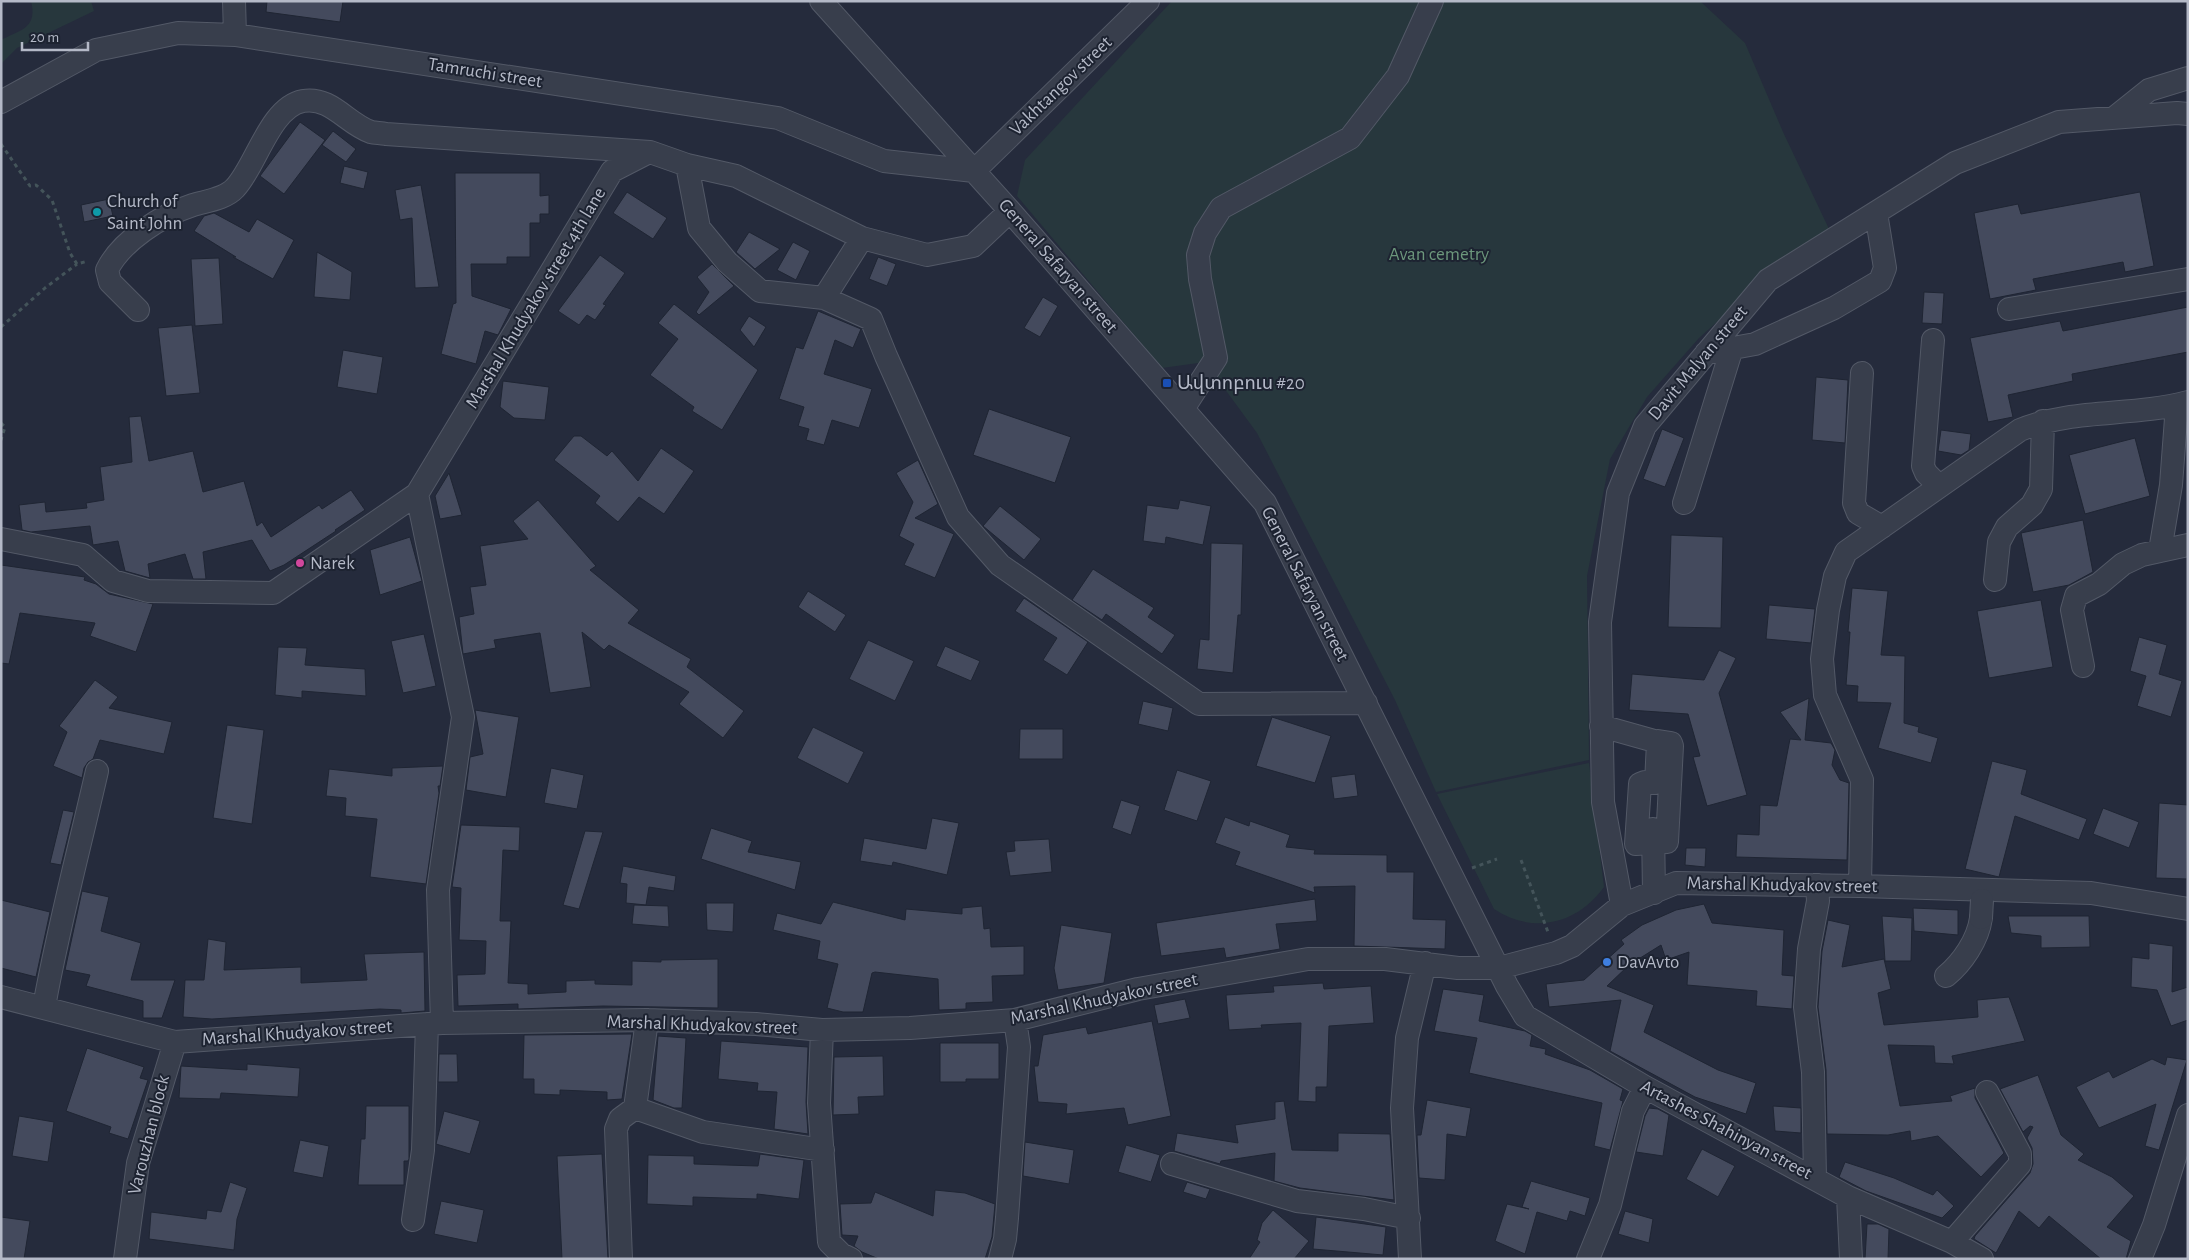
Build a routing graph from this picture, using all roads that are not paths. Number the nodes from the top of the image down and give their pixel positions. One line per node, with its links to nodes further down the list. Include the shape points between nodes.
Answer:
1 (234, 1): 5 (street)
2 (821, 1): 12 (street, General Safaryan street)
3 (1148, 1): 12 (street, Vakhtangov street)
4 (1432, 1): 25 (street, via 1398,76 1350,138 1221,208 1204,233 1198,255 1200,279 1216,358)
5 (235, 35): 7 (street, Tamruchi street, via 178,34 96,50); 12 (street, Tamruchi street, via 778,118 884,161)
6 (2188, 78): 9 (street, via 2149,90)
7 (1, 102)
8 (2188, 114): 9 (street, Davit Malyan street)
9 (2114, 118): 14 (street, Davit Malyan street, via 2059,122 1955,163)
10 (650, 152): 11 (street); 19 (street, via 370,132 331,106 302,101 287,109 272,126 234,190 175,213 124,245 113,257 107,270 110,282); 29 (street, Marshal Khudyakov street 4th lane, via 612,172)
11 (686, 165): 15 (street, via 736,176); 17 (street, via 699,228 727,262 760,291)
12 (974, 171): 13 (street, General Safaryan street)
13 (1010, 211): 15 (street, via 973,246 927,255); 25 (street, General Safaryan street)
14 (1876, 213): 21 (street, via 1886,268 1880,281 1834,308 1755,344); 22 (street, Davit Malyan street, via 1768,280)
15 (862, 238): 17 (street)
16 (2188, 279): 18 (street)
17 (824, 298): 37 (street, via 871,320 958,517 1000,565 1199,704)
18 (2009, 309)
19 (138, 310)
20 (1933, 340): 28 (street, via 1923,466)
21 (1732, 348): 22 (street); 30 (street)
22 (1706, 353): 38 (street, Davit Malyan street, via 1645,426 1618,493 1600,622)
23 (1862, 374): 31 (street, via 1854,503 1858,513)
24 (2183, 404): 26 (street); 27 (street)
25 (1183, 409): 37 (street, General Safaryan street, via 1265,503)
26 (2043, 421): 28 (street, via 2020,430); 35 (street, via 2042,489 2032,505 2007,527 1999,542)
27 (2179, 483): 34 (street)
28 (1939, 486): 31 (street)
29 (417, 494): 32 (street, Marshal Khudyakov street 4th lane, via 273,593 148,591 113,581 83,555); 55 (street, via 463,717 438,890)
30 (1684, 503)
31 (1882, 527): 43 (street, via 1846,552 1834,576 1822,659 1825,695 1862,780)
32 (1, 539)
33 (2188, 545): 34 (street)
34 (2160, 551): 36 (street, via 2123,564 2099,584 2076,596 2072,610)
35 (1995, 580)
36 (2083, 666)
37 (1366, 702): 49 (street, General Safaryan street)
38 (1601, 726): 39 (street); 46 (street, Davit Malyan street, via 1603,802)
39 (1658, 741): 41 (street, via 1671,743 1672,750 1667,842); 41 (street, via 1656,783 1640,784 1636,844)
40 (96, 771): 52 (street)
41 (1652, 843): 44 (street)
42 (1817, 885): 43 (street, Marshal Khudyakov street); 44 (street, Marshal Khudyakov street, via 1676,883); 64 (street, via 1818,901 1809,949 1805,1007 1813,1072)
43 (1860, 886): 45 (street, Marshal Khudyakov street)
44 (1654, 892): 46 (street, Marshal Khudyakov street)
45 (1981, 903): 47 (street, Marshal Khudyakov street, via 2091,894); 50 (street, via 1968,952)
46 (1622, 905): 49 (street, Marshal Khudyakov street, via 1572,946)
47 (2188, 909)
48 (1424, 963): 49 (street, Marshal Khudyakov street, via 1458,968); 54 (street, Marshal Khudyakov street, via 1385,959 1308,959 1138,989); 66 (street, via 1408,1038 1402,1108)
49 (1499, 968): 58 (street, Artashes Shahinyan street, via 1525,1016)
50 (1946, 976)
51 (1, 997): 52 (street, Marshal Khudyakov street)
52 (44, 1007): 57 (street, Marshal Khudyakov street)
53 (647, 1020): 55 (street, Marshal Khudyakov street); 56 (street, Marshal Khudyakov street); 60 (street)
54 (1015, 1020): 56 (street, Marshal Khudyakov street, via 910,1028); 72 (street, via 1019,1047 1007,1225)
55 (434, 1024): 57 (street, Marshal Khudyakov street); 67 (street, via 424,1150)
56 (822, 1030): 62 (street, via 818,1103)
57 (175, 1042): 69 (street, Varouzhan block, via 138,1163)
58 (1645, 1087): 64 (street, Artashes Shahinyan street); 74 (street, via 1633,1111 1610,1204)
59 (1987, 1092): 68 (street, via 2020,1154 2020,1164)
60 (635, 1108): 62 (street, via 703,1132); 70 (street, via 620,1119 616,1129)
61 (2188, 1114): 77 (street, via 2154,1225)
62 (823, 1150): 71 (street, via 829,1242 840,1254)
63 (1172, 1164): 66 (street, via 1297,1201)
64 (1816, 1178): 65 (street, Artashes Shahinyan street)
65 (1848, 1197): 68 (street, Artashes Shahinyan street); 75 (street)
66 (1409, 1218): 73 (street)
67 (413, 1220)
68 (1952, 1242): 76 (street, Artashes Shahinyan street)
69 (125, 1259)
70 (621, 1259)
71 (851, 1259)
72 (1000, 1259)
73 (1410, 1259)
74 (1588, 1259)
75 (1851, 1259)
76 (1982, 1259)
77 (2140, 1259)

